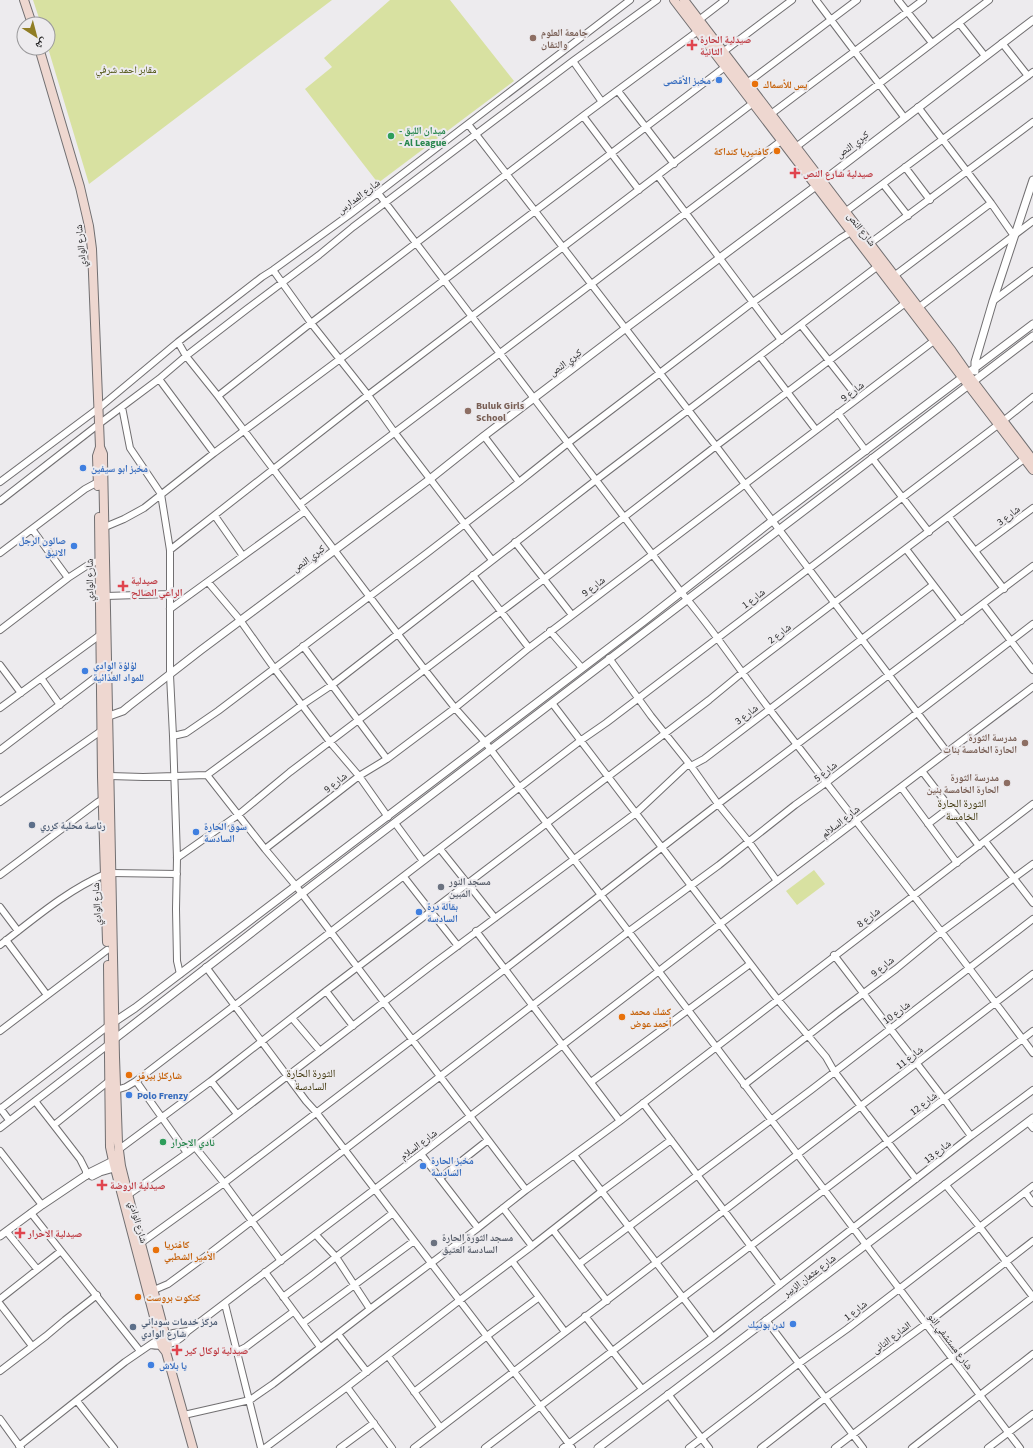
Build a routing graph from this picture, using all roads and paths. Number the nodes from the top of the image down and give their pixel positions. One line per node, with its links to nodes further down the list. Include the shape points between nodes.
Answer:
1 (24, 0): 14 (main road)
2 (630, 0): 39 (street, شارع المدارس)
3 (657, 0): 26 (street)
4 (674, 0): 19 (main road, شارع النص)
5 (684, 0): 15 (main road, شارع النص)
6 (725, 0): 15 (street)
7 (792, 0): 22 (street)
8 (816, 0): 16 (street)
9 (856, 0): 16 (street)
10 (898, 0): 13 (street)
11 (923, 0): 13 (street)
12 (986, 1): 18 (street)
13 (908, 12): 20 (street); 23 (street)
14 (29, 16)
15 (699, 20): 22 (main road, شارع النص)
16 (830, 20): 23 (street); 29 (street)
17 (1033, 20): 21 (street, كبري النص)
18 (959, 23): 20 (street); 25 (street)
19 (698, 31): 27 (main road, شارع النص); 31 (street)
20 (932, 43): 30 (street)
21 (1002, 43): 25 (street, كبري النص); 28 (street)
22 (723, 52): 29 (main road, شارع النص)
23 (854, 52): 30 (street); 35 (street)
24 (41, 56): 106 (main road, شارع الوادي, via 89,226 94,278)
25 (985, 56): 34 (street, كبري النص)
26 (573, 61): 32 (street); 41 (street)
27 (725, 67): 33 (main road, شارع النص); 40 (street)
28 (1030, 74): 42 (street)
29 (747, 83): 35 (main road, شارع النص)
30 (878, 84): 37 (street); 44 (street)
31 (618, 91): 32 (street); 40 (street)
32 (602, 102): 36 (street)
33 (753, 103): 43 (main road, شارع النص); 46 (street)
34 (918, 107): 37 (street, كبري النص); 42 (street)
35 (771, 114): 44 (main road, شارع النص)
36 (583, 116): 45 (street); 49 (street)
37 (904, 118): 52 (street, كبري النص)
38 (1033, 122): 48 (street)
39 (468, 124): 41 (street); 55 (street, شارع المدارس)
40 (646, 127): 45 (street); 46 (street)
41 (476, 134): 49 (street); 57 (street)
42 (943, 139): 47 (street); 48 (street)
43 (781, 140): 52 (main road, شارع النص); 60 (street)
44 (796, 147): 52 (main road, شارع النص)
45 (611, 153): 54 (street); 59 (street)
46 (674, 164): 50 (street)
47 (905, 167): 53 (street); 56 (street)
48 (968, 172): 56 (street); 58 (street)
49 (508, 174): 59 (street); 66 (street)
50 (658, 176): 54 (street); 60 (street)
51 (1033, 180): 65 (street)
52 (818, 183): 61 (main road, شارع النص); 64 (main road, شارع النص); 69 (street, كبري النص)
53 (882, 184): 61 (street); 62 (street)
54 (639, 190): 68 (street)
55 (378, 193): 57 (street); 71 (street, شارع المدارس)
56 (930, 200): 62 (street)
57 (385, 203): 66 (street); 75 (street)
58 (992, 203): 65 (street); 73 (street)
59 (535, 211): 68 (street); 74 (street)
60 (685, 212): 69 (street); 76 (street)
61 (845, 212): 67 (main road, شارع النص)
62 (908, 216): 67 (street)
63 (1033, 221): 65 (street)
64 (851, 232): 70 (main road, شارع النص); 79 (street)
65 (1015, 235): 78 (street); 80 (street)
66 (416, 244): 74 (street); 82 (street)
67 (869, 244): 73 (main road, شارع النص)
68 (564, 247): 76 (street); 81 (street)
69 (719, 258): 79 (street); 85 (street, كبري النص)
70 (878, 266): 77 (main road, شارع النص); 84 (street)
71 (274, 270): 75 (street); 89 (street, شارع المدارس)
72 (1033, 271): 78 (street)
73 (894, 276): 77 (main road, شارع النص)
74 (443, 281): 81 (street); 93 (street)
75 (283, 283): 82 (street); 91 (street)
76 (592, 283): 85 (street); 90 (street)
77 (908, 300): 80 (main road, شارع النص); 88 (main road, شارع النص); 94 (street)
78 (993, 301): 96 (street, via 975,362)
79 (753, 302): 87 (street); 95 (street)
80 (918, 308): 96 (main road, شارع النص)
81 (472, 318): 90 (street); 100 (street)
82 (311, 323): 93 (street); 101 (street)
83 (1033, 324): 96 (street)
84 (801, 325): 87 (street); 94 (street)
85 (626, 328): 95 (street); 103 (street, كبري النص)
86 (1033, 336): 98 (street)
87 (781, 340): 92 (street)
88 (935, 340): 96 (main road, شارع النص); 104 (street, شارع 9)
89 (178, 342): 91 (street, شارع مستشفي النو); 106 (street, شارع المدارس)
90 (499, 353): 103 (street); 113 (street)
91 (186, 356): 97 (street); 101 (street, شارع مستشفي النو)
92 (760, 356): 99 (street); 107 (street)
93 (340, 359): 100 (street); 112 (street)
94 (829, 360): 99 (street); 104 (street)
95 (660, 373): 107 (street); 115 (street)
96 (968, 373): 98 (main road, شارع النص); 98 (street); 118 (street)
97 (159, 379): 105 (street); 119 (street)
98 (973, 381): 109 (main road, شارع النص); 121 (street)
99 (788, 392): 111 (street); 116 (street)
100 (368, 395): 113 (street); 122 (street)
101 (218, 396): 112 (street, شارع مستشفي النو)
102 (1033, 397): 109 (street, شارع 1)
103 (534, 398): 114 (street, كبري النص); 115 (street)
104 (858, 398): 108 (street, شارع 9)
105 (122, 407): 110 (street); 130 (street, via 130,448)
106 (99, 408): 110 (main road, شارع الوادي); 126 (street, شارع المدارس)
107 (688, 410): 116 (street); 125 (street)
108 (838, 413): 111 (street, شارع 9); 118 (street)
109 (1001, 422): 120 (main road, شارع النص); 131 (street, شارع 1)
110 (99, 424): 117 (main road, شارع الوادي); 132 (street)
111 (816, 430): 129 (street, شارع 9)
112 (244, 431): 119 (street); 122 (street, شارع مستشفي النو)
113 (395, 433): 124 (street); 133 (street)
114 (484, 436): 124 (street, كبري النص); 128 (street)
115 (568, 443): 125 (street); 128 (street)
116 (716, 446): 129 (street); 137 (street)
117 (100, 447): 127 (main road, شارع الوادي, via 97,456); 141 (main road, شارع الوادي, via 103,454)
118 (866, 451): 139 (street)
119 (214, 453): 130 (street)
120 (1030, 456): 123 (main road, شارع النص); 138 (street, شارع 2)
121 (872, 458): 131 (street); 143 (street)
122 (273, 469): 133 (street, شارع مستشفي النو); 136 (street)
123 (1033, 470)
124 (430, 479): 140 (street); 148 (street, كبري النص)
125 (596, 480): 137 (street); 145 (street)
126 (0, 482)
127 (98, 482): 142 (street); 154 (main road, شارع الوادي)
128 (519, 482): 140 (street)
129 (744, 484): 139 (street); 151 (street, شارع 9)
130 (161, 494): 141 (street, via 144,508); 147 (street)
131 (902, 497): 144 (street); 156 (street, شارع 1)
132 (0, 502)
133 (300, 504): 135 (street, شارع مستشفي النو)
134 (1033, 508): 149 (street, شارع 3)
135 (305, 511): 148 (street, شارع مستشفي النو); 152 (street)
136 (215, 516): 147 (street); 152 (street)
137 (624, 517): 151 (street); 159 (street)
138 (949, 517): 144 (street, شارع 2); 149 (street)
139 (772, 521): 143 (street); 163 (street)
140 (465, 524): 153 (street); 166 (street)
141 (105, 527): 165 (main road, شارع الوادي)
142 (32, 529): 150 (street); 158 (street)
143 (779, 530): 156 (street); 167 (street)
144 (929, 532): 146 (street, شارع 2)
145 (515, 542): 153 (street); 159 (street)
146 (906, 549): 161 (street); 168 (street, شارع 2)
147 (170, 550): 164 (street)
148 (334, 550): 166 (street, شارع مستشفي النو); 173 (street, كبري النص)
149 (975, 551): 162 (street)
150 (0, 552)
151 (652, 554): 163 (street); 172 (street, شارع 9)
152 (243, 556): 160 (street)
153 (492, 560): 157 (street)
154 (99, 561): 158 (street); 179 (main road, شارع الوادي)
155 (1033, 566): 162 (street)
156 (808, 569): 168 (street); 180 (street, شارع 1)
157 (473, 575): 171 (street); 178 (street)
158 (68, 578): 176 (street)
159 (544, 579): 171 (street); 172 (street)
160 (208, 582): 170 (street); 173 (street)
161 (933, 585): 174 (street); 181 (street, شارع 3)
162 (1004, 588): 169 (street)
163 (681, 592): 167 (street); 188 (street)
164 (170, 594): 165 (street); 170 (street)
165 (106, 596): 207 (main road, شارع الوادي)
166 (369, 596): 178 (street, شارع مستشفي النو); 183 (street)
167 (687, 599): 180 (street); 185 (street)
168 (834, 604): 181 (street); 191 (street, شارع 2)
169 (984, 604): 174 (street); 182 (street)
170 (170, 609): 193 (street)
171 (501, 611): 184 (street); 189 (street)
172 (572, 614): 177 (street, شارع 9)
173 (240, 620): 187 (street); 193 (street, كبري النص)
174 (961, 621): 194 (street)
175 (1033, 624): 182 (street, شارع 5)
176 (0, 630)
177 (550, 631): 184 (street, شارع 9); 188 (street)
178 (398, 634): 189 (street, شارع مستشفي النو); 196 (street)
179 (100, 635): 192 (main road, شارع الوادي); 195 (street)
180 (718, 637): 191 (street); 199 (street, شارع 1)
181 (861, 640): 194 (street); 205 (street, شارع 3)
182 (1010, 641): 190 (street); 206 (street, شارع 5)
183 (303, 646): 187 (street); 196 (street)
184 (528, 648): 204 (street, شارع 9)
185 (609, 658): 199 (street); 200 (street)
186 (0, 665): 198 (street)
187 (274, 668): 202 (street); 211 (street, via 195,727 186,733)
188 (582, 668): 214 (street)
189 (425, 670): 204 (street, شارع مستشفي النو); 208 (street)
190 (1033, 670)
191 (743, 672): 205 (street); 210 (street, شارع 2)
192 (100, 674): 201 (street); 209 (main road, شارع الوادي)
193 (170, 675): 207 (street, كبري النص, via 123,710); 211 (street)
194 (888, 676): 206 (street); 215 (street)
195 (41, 678): 198 (street); 201 (street)
196 (332, 685): 202 (street); 208 (street)
197 (1033, 687): 218 (street, شارع السلالم)
198 (21, 693): 203 (street)
199 (638, 698): 210 (street); 212 (street, شارع 1)
200 (552, 702): 212 (street); 217 (street)
201 (60, 705): 216 (street)
202 (302, 705): 213 (street); 222 (street)
203 (0, 708)
204 (455, 708): 214 (street, شارع مستشفي النو); 219 (street, شارع 9)
205 (770, 709): 215 (street); 220 (street, شارع 3)
206 (917, 713): 218 (street); 227 (street, شارع 5)
207 (108, 716): 223 (main road, شارع الوادي)
208 (358, 720): 213 (street); 219 (street)
209 (101, 731): 230 (main road, شارع الوادي); 231 (street)
210 (665, 734): 220 (street); 226 (street, شارع 2)
211 (173, 736): 224 (street)
212 (580, 741): 226 (street); 229 (street, شارع 1)
213 (330, 742): 225 (street); 236 (street)
214 (485, 742): 217 (street, شارع مستشفي النو); 237 (street)
215 (798, 744): 227 (street); 232 (street)
216 (0, 750)
217 (491, 750): 229 (street, شارع مستشفي النو); 239 (street)
218 (947, 752): 221 (street, شارع السلالم)
219 (387, 759): 225 (street, شارع 9)
220 (691, 766): 232 (street); 235 (street, شارع 3, via 686,766)
221 (922, 771): 228 (street, شارع السلالم); 234 (street)
222 (207, 775): 224 (street); 236 (street)
223 (110, 776): 224 (street); 230 (main road, شارع الوادي)
224 (175, 776): 248 (street)
225 (359, 776): 237 (street); 246 (street, شارع 9)
226 (608, 777): 235 (street); 240 (street, شارع 2)
227 (827, 782): 238 (street); 243 (street, شارع 5)
228 (901, 787): 238 (street, شارع السلالم); 241 (street)
229 (519, 788): 240 (street, شارع مستشفي النو); 247 (street, شارع 1)
230 (106, 799): 253 (main road, شارع الوادي); 255 (street)
231 (0, 802)
232 (718, 804): 243 (street); 245 (street)
233 (1033, 804): 242 (street, شارع 8)
234 (949, 808): 241 (street); 244 (street)
235 (636, 813): 245 (street); 249 (street, شارع 3)
236 (238, 815): 246 (street); 248 (street)
237 (388, 817): 260 (street)
238 (856, 821): 258 (street, شارع السلالم); 264 (street)
239 (395, 823): 250 (street); 262 (street)
240 (546, 824): 249 (street, شارع مستشفي النو); 259 (street, شارع 2)
241 (928, 824): 251 (street)
242 (985, 841): 244 (street, شارع 8); 257 (street)
243 (749, 842): 258 (street); 261 (street, شارع 5)
244 (979, 846): 251 (street, شارع 8)
245 (662, 847): 261 (street); 263 (street)
246 (265, 849): 260 (street)
247 (440, 849): 250 (street, شارع 1); 259 (street)
248 (177, 858): 254 (street)
249 (573, 860): 263 (street, شارع مستشفي النو); 268 (street, شارع 3)
250 (424, 861): 256 (street, شارع 1)
251 (957, 863): 264 (street, شارع 8)
252 (1033, 864): 257 (street, شارع 9)
253 (108, 873): 254 (street); 271 (street, via 84,883); 279 (main road, شارع الوادي); 299 (main road, شارع الوادي)
254 (177, 874): 287 (street, via 177,953)
255 (0, 875)
256 (404, 877): 267 (street); 273 (street, شارع 1)
257 (1014, 879): 265 (street); 275 (street, شارع 9)
258 (777, 881): 270 (street, شارع السلالم)
259 (468, 884): 267 (street, شارع 2); 268 (street)
260 (296, 886): 262 (street); 287 (street)
261 (692, 886): 270 (street); 274 (street, شارع 5)
262 (301, 894): 273 (street); 282 (street)
263 (601, 896): 274 (street, شارع مستشفي النو); 285 (street)
264 (913, 896): 275 (street); 280 (street, شارع 8)
265 (1033, 903)
266 (0, 907): 271 (street)
267 (430, 912): 278 (street); 283 (street, شارع 2)
268 (495, 918): 272 (street, شارع 3)
269 (1033, 919): 284 (street, شارع 10)
270 (720, 924): 281 (street); 286 (street, شارع السلالم)
271 (18, 931): 276 (street)
272 (476, 931): 278 (street, شارع 3); 285 (street)
273 (331, 932): 283 (street); 295 (street, شارع 1)
274 (628, 932): 286 (street, شارع مستشفي النو); 296 (street, شارع 5)
275 (942, 932): 284 (street); 290 (street, شارع 9)
276 (6, 940): 277 (street); 291 (street)
277 (0, 945)
278 (458, 946): 293 (street, شارع 3)
279 (107, 950): 291 (street); 299 (main road, شارع الوادي)
280 (834, 956): 290 (street); 292 (street, شارع 8)
281 (750, 964): 292 (street); 297 (street)
282 (206, 967): 295 (street); 307 (street)
283 (357, 968): 289 (street, شارع 2); 293 (street)
284 (970, 968): 294 (street); 301 (street, شارع 10)
285 (505, 969): 296 (street); 306 (street)
286 (658, 971): 297 (street, شارع مستشفي النو); 309 (street, شارع السلام)
287 (180, 974): 299 (street)
288 (1033, 974): 294 (street, شارع 11)
289 (326, 991): 298 (street, شارع 2); 300 (street)
290 (863, 993): 301 (street); 304 (street, شارع 9)
291 (47, 995): 302 (street)
292 (778, 1000): 304 (street); 310 (street, شارع 8)
293 (383, 1002): 300 (street, شارع 3); 306 (street)
294 (995, 1003): 305 (street); 313 (street, شارع 11)
295 (234, 1005): 308 (street); 318 (street, شارع 1)
296 (532, 1006): 309 (street); 316 (street, شارع 5)
297 (688, 1010): 310 (street, شارع مستشفي النو); 320 (street)
298 (292, 1018): 308 (street, شارع 2); 311 (street)
299 (111, 1024): 307 (main road, شارع الوادي); 328 (street)
300 (353, 1026): 311 (street, شارع 3)
301 (890, 1029): 313 (street); 314 (street, شارع 10)
302 (0, 1031)
303 (1033, 1031): 305 (street, شارع 12)
304 (807, 1036): 314 (street, via 826,1057); 321 (street, شارع 9)
305 (1022, 1039): 312 (street); 324 (street, شارع 12)
306 (411, 1040): 316 (street); 329 (street)
307 (112, 1041): 317 (main road, شارع الوادي); 322 (main road, شارع الوادي); 325 (street)
308 (262, 1041): 315 (street); 319 (street, شارع 2)
309 (564, 1045): 320 (street); 331 (street, شارع السلام)
310 (716, 1047): 321 (street, شارع مستشفي النو); 326 (street, شارع 8)
311 (320, 1051): 315 (street, شارع 3)
312 (1033, 1053)
313 (917, 1063): 324 (street); 327 (street, شارع 11)
314 (834, 1071): 327 (street); 333 (street, شارع 10)
315 (288, 1075): 329 (street); 330 (street, شارع 3)
316 (440, 1077): 331 (street); 346 (street, شارع 5)
317 (109, 1081): 337 (street); 352 (main road, شارع الوادي, via 110,1147)
318 (136, 1081): 322 (street, شارع 1); 332 (street)
319 (211, 1081): 330 (street); 332 (street, شارع 2)
320 (591, 1082): 336 (street)
321 (744, 1085): 333 (street, شارع مستشفي النو)
322 (116, 1090): 345 (main road, شارع الوادي)
323 (1033, 1090): 340 (street, شارع 13)
324 (944, 1098): 340 (street); 343 (street, شارع 12)
325 (35, 1101): 334 (street); 337 (street)
326 (643, 1103): 336 (street, شارع 8); 342 (street)
327 (861, 1106): 343 (street); 351 (street, شارع 11)
328 (0, 1109): 334 (street)
329 (316, 1112): 346 (street); 357 (street)
330 (237, 1114): 344 (street, شارع 3)
331 (470, 1117): 341 (street); 349 (street, شارع السلام)
332 (161, 1118): 345 (street, شارع 2); 348 (street)
333 (770, 1119): 351 (street, شارع مستشفي النو); 353 (street, شارع 10)
334 (9, 1120): 338 (street)
335 (1030, 1120): 339 (street); 358 (street, شارع عثمان الزبير)
336 (620, 1121): 350 (street, شارع 8)
337 (54, 1125): 354 (street, via 82,1163)
338 (0, 1128)
339 (1033, 1128)
340 (971, 1136): 356 (street, شارع 13)
341 (488, 1140): 355 (street); 361 (street)
342 (671, 1140): 353 (street); 363 (street)
343 (887, 1142): 356 (street); 362 (street, شارع 12)
344 (195, 1147): 348 (street, شارع 3); 357 (street)
345 (118, 1150): 365 (main road, شارع الوادي)
346 (345, 1150): 360 (street); 372 (street, شارع 5)
347 (0, 1151): 367 (street)
348 (187, 1153): 365 (street, شارع 3)
349 (422, 1154): 355 (street); 360 (street, شارع السلام)
350 (574, 1155): 361 (street, شارع 8); 363 (street)
351 (798, 1155): 362 (street, شارع مستشفي النو); 369 (street, شارع 11)
352 (113, 1165): 354 (street, via 97,1168); 420 (main road, شارع الوادي)
353 (697, 1175): 369 (street); 374 (street, شارع 10)
354 (86, 1176): 367 (street)
355 (440, 1178): 375 (street)
356 (916, 1179): 376 (street, شارع 13)
357 (224, 1183): 372 (street); 383 (street)
358 (945, 1184): 373 (street); 384 (street, شارع عثمان الزبير)
359 (1033, 1186): 364 (street, شارع 1)
360 (375, 1189): 371 (street); 379 (street, شارع السلام)
361 (526, 1190): 368 (street, شارع 8)
362 (824, 1190): 376 (street, شارع مستشفي النو); 386 (street, شارع 12)
363 (602, 1191): 374 (street); 377 (street)
364 (1025, 1192): 366 (street); 373 (street, شارع 1)
365 (128, 1195): 383 (main road, شارع الوادي)
366 (1033, 1203)
367 (42, 1205): 370 (street)
368 (503, 1208): 375 (street, شارع 8); 385 (street)
369 (724, 1211): 386 (street); 391 (street, شارع 11)
370 (31, 1213): 378 (street); 387 (street)
371 (393, 1213): 381 (street); 388 (street)
372 (251, 1221): 389 (street); 400 (street, شارع 5, via 168,1284)
373 (980, 1226): 392 (street); 399 (street, شارع 1)
374 (629, 1227): 391 (street); 394 (street, شارع 10)
375 (478, 1228): 393 (street, شارع 8)
376 (853, 1228): 384 (street, شارع مستشفي النو); 398 (street, شارع 13)
377 (553, 1230): 385 (street); 394 (street)
378 (7, 1232): 380 (street); 395 (street)
379 (316, 1235): 388 (street); 389 (street, شارع السلام)
380 (0, 1236)
381 (414, 1241): 393 (street); 397 (street)
382 (1033, 1241): 392 (street, الشارع التانى)
383 (141, 1243): 400 (main road, شارع الوادي)
384 (866, 1245): 399 (street, شارع مستشفي النو); 414 (street, شارع عثمان الزبير)
385 (532, 1246): 390 (street)
386 (751, 1246): 398 (street); 405 (street, شارع 12)
387 (61, 1251): 395 (street); 401 (street)
388 (336, 1257): 397 (street); 402 (street)
389 (281, 1261): 396 (street, شارع السلام)
390 (512, 1261): 404 (street); 407 (street)
391 (656, 1262): 405 (street); 408 (street, شارع 11)
392 (1007, 1262): 403 (street); 416 (street, الشارع التانى)
393 (431, 1263): 407 (street); 411 (street, شارع 8)
394 (579, 1264): 408 (street)
395 (37, 1269): 406 (street)
396 (265, 1272): 402 (street); 410 (street, شارع السلام)
397 (355, 1284): 411 (street); 415 (street)
398 (780, 1285): 422 (street, شارع 13)
399 (899, 1288): 416 (street, شارع مستشفي النو); 433 (street, شارع 1)
400 (154, 1290): 420 (main road, شارع الوادي)
401 (97, 1295): 424 (street); 427 (street)
402 (283, 1297): 412 (street)
403 (1033, 1297): 432 (street)
404 (538, 1298): 418 (street); 421 (street)
405 (683, 1298): 422 (street); 428 (street, شارع 12)
406 (0, 1299)
407 (460, 1300): 421 (street); 431 (street)
408 (607, 1301): 413 (street, شارع 11)
409 (0, 1304): 424 (street)
410 (225, 1304): 417 (street, شارع السلام); 429 (street)
411 (370, 1308): 419 (street, شارع 8)
412 (293, 1312): 415 (street); 429 (street)
413 (585, 1316): 418 (street, شارع 11); 428 (street)
414 (766, 1320): 433 (street); 440 (street, شارع عثمان الزبير)
415 (303, 1323): 425 (street)
416 (926, 1324): 432 (street, شارع مستشفي النو); 442 (street, الشارع التانى)
417 (188, 1331): 420 (street, شارع السلام); 426 (street, شارع السلام)
418 (565, 1332): 435 (street, شارع 11)
419 (338, 1334): 425 (street, شارع 8); 436 (street)
420 (163, 1336): 423 (street); 426 (main road, شارع الوادي)
421 (486, 1336): 435 (street); 439 (street)
422 (713, 1337): 438 (street, شارع 13)
423 (151, 1345): 426 (street); 427 (street)
424 (32, 1346): 434 (street)
425 (320, 1347): 443 (street, شارع 8)
426 (166, 1348): 447 (main road, شارع الوادي)
427 (140, 1351): 444 (street)
428 (613, 1351): 438 (street); 445 (street, شارع 12)
429 (236, 1352): 443 (street)
430 (1033, 1354): 441 (street)
431 (388, 1356): 436 (street); 439 (street)
432 (952, 1358): 441 (street, شارع مستشفي النو); 452 (street)
433 (798, 1364): 442 (street); 453 (street, شارع 1)
434 (0, 1371)
435 (513, 1371): 445 (street); 450 (street, شارع 11)
436 (367, 1372): 437 (street)
437 (347, 1387): 449 (street); 460 (street)
438 (642, 1390): 455 (street, شارع 13)
439 (414, 1392): 450 (street)
440 (668, 1394): 453 (street); 467 (street, شارع عثمان الزبير)
441 (980, 1395): 451 (street, شارع مستشفي النو); 473 (street)
442 (825, 1398): 452 (street); 470 (street, الشارع التانى)
443 (250, 1400): 447 (street); 459 (street)
444 (77, 1401): 456 (street); 457 (street)
445 (540, 1405): 455 (street); 465 (street, شارع 12)
446 (1033, 1414): 451 (street)
447 (184, 1415): 458 (main road, شارع الوادي)
448 (0, 1420): 456 (street)
449 (374, 1423): 461 (street); 462 (street)
450 (440, 1427): 454 (street, شارع 11)
451 (1008, 1433): 474 (street); 475 (street, شارع مستشفي النو)
452 (853, 1434): 471 (street); 472 (street)
453 (702, 1438): 468 (street, شارع 1); 469 (street)
454 (421, 1442): 463 (street, شارع 11); 464 (street)
455 (570, 1446): 466 (street, شارع 13)
456 (20, 1447)
457 (114, 1448)
458 (193, 1448)
459 (261, 1448)
460 (265, 1448)
461 (340, 1448)
462 (392, 1448)
463 (414, 1448)
464 (425, 1448)
465 (485, 1448)
466 (563, 1448)
467 (598, 1448)
468 (689, 1448)
469 (709, 1448)
470 (762, 1448)
471 (835, 1448)
472 (863, 1448)
473 (912, 1448)
474 (988, 1448)
475 (1020, 1448)

